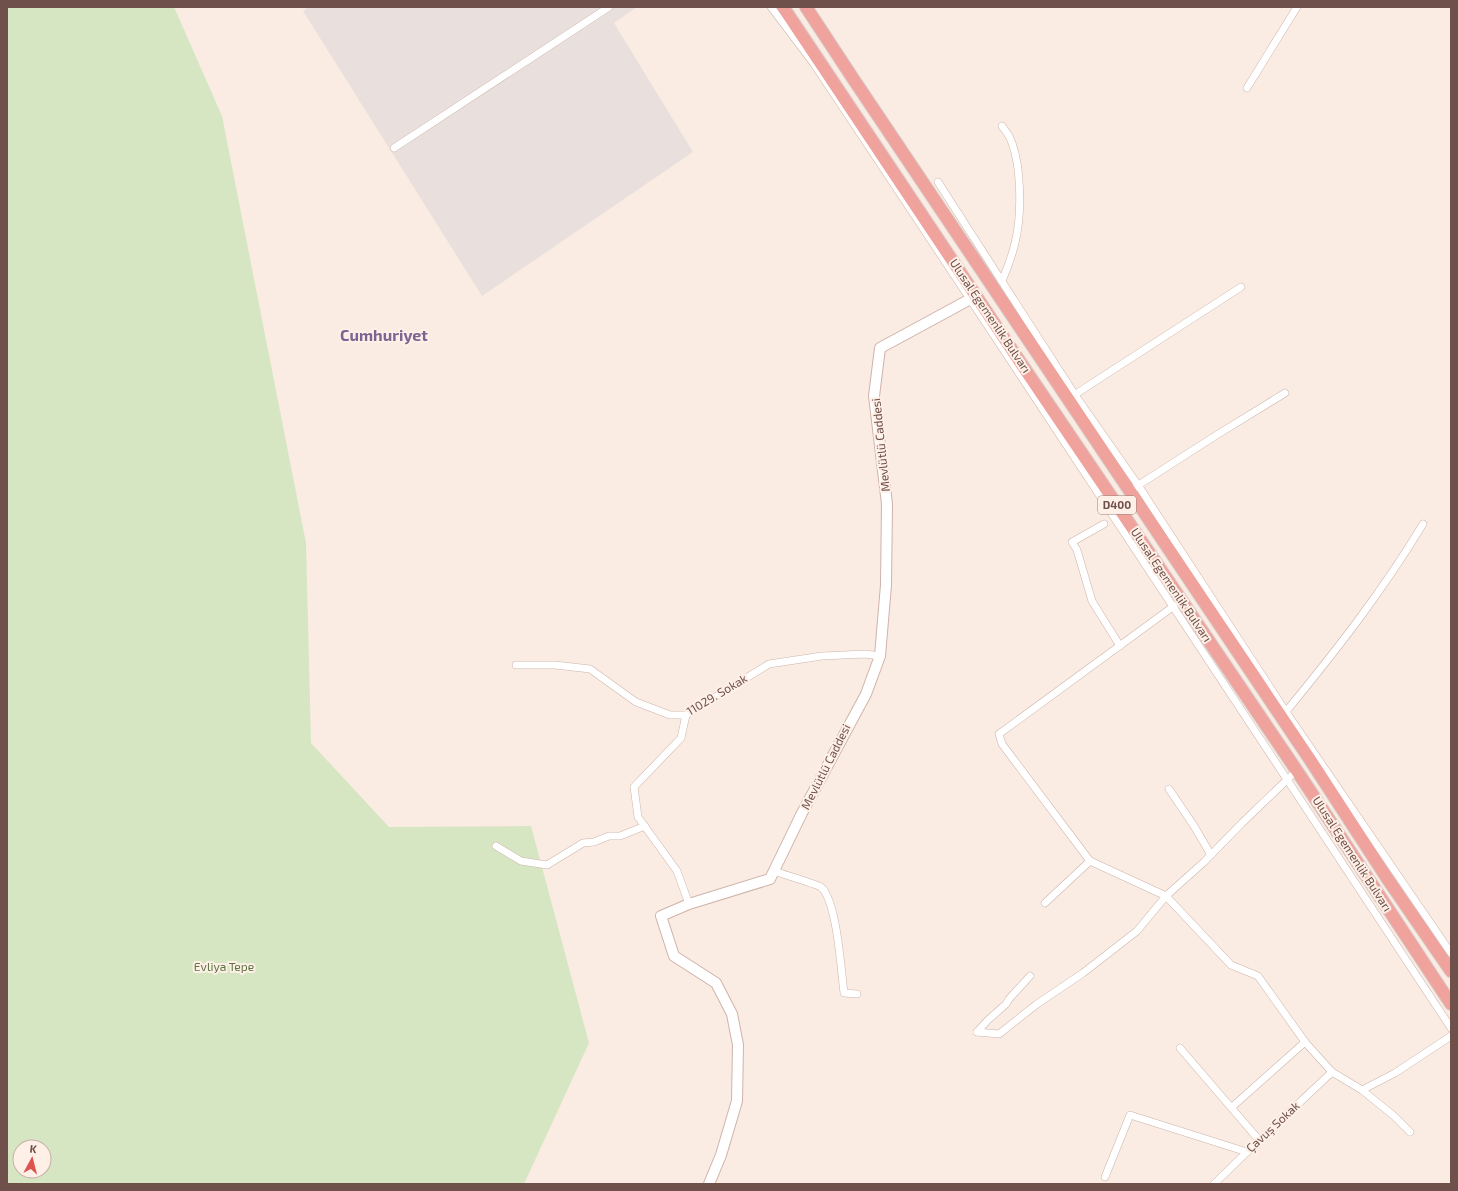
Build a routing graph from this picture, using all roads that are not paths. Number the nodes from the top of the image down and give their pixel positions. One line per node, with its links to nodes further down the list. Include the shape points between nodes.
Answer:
1 (609, 7): 9 (street)
2 (771, 7): 6 (street)
3 (783, 7): 6 (highway, Ulusal Egemenlik Bulvarı / D400)
4 (806, 7): 15 (highway, Ulusal Egemenlik Bulvarı / D400)
5 (1297, 7): 7 (street)
6 (825, 75): 13 (highway, Ulusal Egemenlik Bulvarı / D400)
7 (1246, 88)
8 (1002, 126): 11 (street, via 1009,136 1016,157 1019,180 1015,244)
9 (394, 148)
10 (938, 182): 11 (street)
11 (1002, 282): 15 (street)
12 (1241, 287): 15 (street)
13 (973, 297): 19 (street); 21 (street, Mevlütlü Caddesi, via 880,348 874,396 887,504 886,585); 26 (highway, Ulusal Egemenlik Bulvarı / D400)
14 (1285, 393): 16 (street)
15 (1072, 397): 16 (highway, Ulusal Egemenlik Bulvarı / D400)
16 (1134, 488): 23 (highway, Ulusal Egemenlik Bulvarı / D400)
17 (1104, 524): 20 (street, via 1072,542 1077,550 1092,600)
18 (1423, 524): 23 (street, via 1374,599 1332,656)
19 (1174, 606): 20 (street); 27 (street)
20 (1120, 646): 32 (street, via 999,734 1002,744)
21 (880, 656): 24 (street, 11029. Sokak, via 822,656 768,664); 33 (street, Mevlütlü Caddesi, via 866,694)
22 (516, 665): 24 (street, 11029. Sokak, via 555,665 590,669 636,702 670,715)
23 (1284, 714): 25 (highway, Ulusal Egemenlik Bulvarı / D400); 37 (street)
24 (686, 715): 29 (street, via 681,738 634,787 638,817)
25 (1311, 761): 26 (highway); 38 (highway, Ulusal Egemenlik Bulvarı / D400)
26 (1297, 771): 27 (street); 41 (highway, Ulusal Egemenlik Bulvarı / D400)
27 (1288, 780): 31 (street); 42 (street)
28 (1169, 789): 31 (street)
29 (645, 826): 30 (street, via 620,836 583,842 547,865 521,861); 36 (street, via 677,871)
30 (496, 846)
31 (1210, 855): 34 (street)
32 (1090, 861): 34 (street); 35 (street)
33 (774, 871): 36 (street, Mevlütlü Caddesi, via 770,879); 40 (street, via 820,887 829,901 836,927 844,992)
34 (1166, 896): 39 (street, via 1137,931 1083,973 998,1034 977,1032); 44 (street, via 1231,965 1258,976)
35 (1045, 903)
36 (689, 904): 53 (street, Mevlütlü Caddesi, via 661,916 674,956 716,983 732,1014 738,1045 737,1102)
37 (1451, 954)
38 (1451, 971)
39 (1030, 976)
40 (857, 994)
41 (1451, 1004)
42 (1451, 1028)
43 (1451, 1036): 47 (street, via 1395,1073)
44 (1305, 1042): 46 (street); 48 (street)
45 (1180, 1048): 48 (street)
46 (1332, 1072): 47 (street); 50 (street, Çavuş Sokak)
47 (1362, 1090): 49 (street)
48 (1232, 1107): 50 (street)
49 (1410, 1132)
50 (1259, 1140): 51 (street, Çavuş Sokak)
51 (1247, 1152): 52 (street, via 1130,1115); 54 (street, Çavuş Sokak)
52 (1105, 1177)
53 (709, 1184)
54 (1214, 1184)

